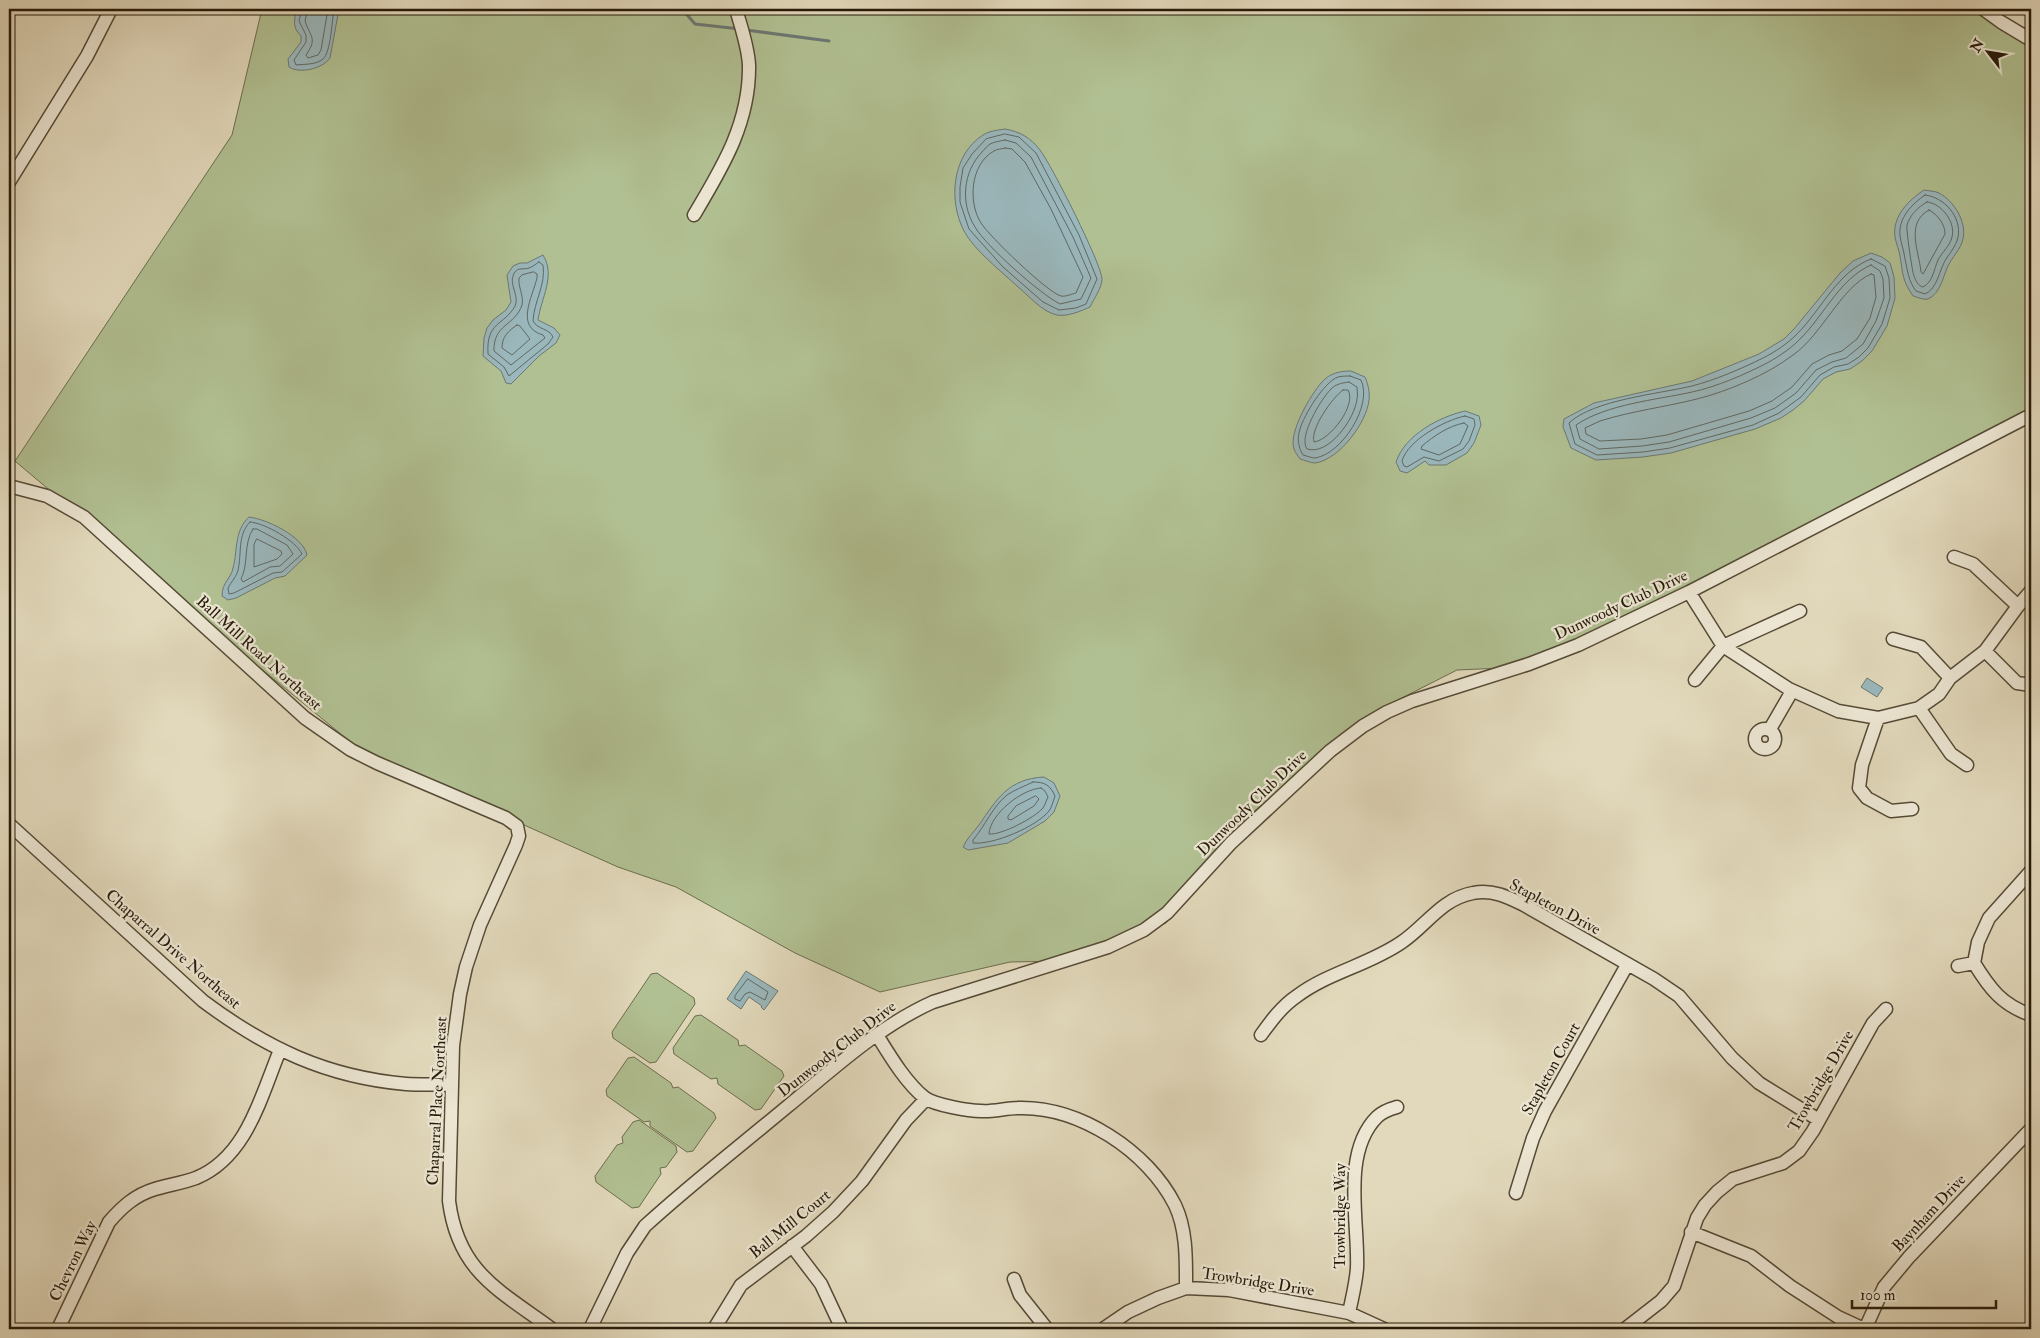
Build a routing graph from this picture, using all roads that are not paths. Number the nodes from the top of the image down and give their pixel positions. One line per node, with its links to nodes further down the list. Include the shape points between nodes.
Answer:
1 (111, 9): 5 (street, via 87,56)
2 (736, 9): 6 (street, via 749,65 747,95 740,127 725,164)
3 (1983, 9): 4 (street)
4 (2031, 40)
5 (9, 182)
6 (694, 215)
7 (2031, 415): 11 (street, Dunwoody Club Drive)
8 (9, 486): 26 (street, Ball Mill Road Northeast, via 47,496 84,517 328,736 377,763)
9 (1954, 557): 12 (street, via 1973,564)
10 (2031, 591): 12 (street)
11 (1689, 592): 15 (street); 34 (street, Dunwoody Club Drive, via 1578,645 1387,712 1322,757 1231,843 1167,912 1144,930 1108,947 932,1002)
12 (2018, 606): 16 (street)
13 (1800, 610): 15 (street)
14 (1893, 639): 17 (street, via 1920,647)
15 (1723, 646): 18 (street); 20 (street)
16 (1985, 651): 17 (street); 19 (street, via 2017,683)
17 (1950, 678): 21 (street, via 1939,694)
18 (1695, 680)
19 (2031, 685)
20 (1792, 691): 22 (street, via 1838,711); 23 (street)
21 (1919, 708): 22 (street); 24 (street, via 1951,754)
22 (1878, 718): 25 (street, via 1862,764 1859,788 1867,798 1892,811)
23 (1770, 729)
24 (1967, 765)
25 (1912, 809)
26 (506, 818): 37 (street, Chaparral Place Northeast, via 517,826 519,836 480,925 466,967 456,1022)
27 (9, 824): 36 (street, Chaparral Drive Northeast, via 203,1001 237,1026)
28 (2031, 871): 29 (street, via 1989,918 1978,942)
29 (1974, 963): 31 (street); 33 (street, via 2000,998 2016,1010)
30 (1627, 965): 35 (street, Stapleton Drive, via 1508,897 1488,892 1472,893 1447,902 1404,941 1381,955 1322,980 1296,996); 40 (street, Stapleton Drive, via 1679,996 1732,1058 1759,1083); 42 (street, Stapleton Court, via 1545,1111)
31 (1958, 966)
32 (1886, 1009): 40 (street, Trowbridge Drive, via 1873,1023)
33 (2031, 1015)
34 (877, 1035): 38 (street, via 901,1071); 50 (street, Dunwoody Club Drive, via 645,1226 627,1253)
35 (1261, 1035)
36 (280, 1050): 37 (street, Chaparral Drive Northeast, via 319,1066 365,1078 407,1084); 48 (street, Chevron Way, via 247,1130 228,1156 198,1177 138,1196 109,1222)
37 (452, 1085): 49 (street, Chaparral Place Northeast, via 448,1201 459,1244 485,1279)
38 (926, 1099): 44 (street, Ball Mill Court, via 894,1134 862,1181 843,1202); 46 (street, via 980,1111 1046,1109 1078,1118 1143,1160 1176,1206 1186,1252)
39 (1397, 1107): 47 (street, Trowbridge Way, via 1377,1117 1363,1136 1357,1152 1354,1177 1357,1270)
40 (1819, 1120): 43 (street, Trowbridge Drive, via 1793,1157 1733,1179 1717,1192 1705,1205)
41 (2031, 1129): 57 (street, Baynham Drive, via 1909,1257 1884,1287)
42 (1516, 1193)
43 (1691, 1232): 56 (street, Trowbridge Drive, via 1674,1286); 57 (street, via 1751,1256 1790,1286 1838,1317)
44 (792, 1246): 51 (street, Ball Mill Court, via 741,1285); 52 (street, via 821,1284)
45 (1014, 1278): 53 (street, via 1020,1295)
46 (1186, 1288): 47 (street, Trowbridge Drive, via 1229,1290); 54 (street, Trowbridge Drive, via 1128,1312)
47 (1349, 1313): 55 (street, Trowbridge Drive)
48 (58, 1329)
49 (552, 1329)
50 (590, 1329)
51 (714, 1329)
52 (842, 1329)
53 (1047, 1329)
54 (1103, 1329)
55 (1384, 1329)
56 (1625, 1329)
57 (1864, 1329)

